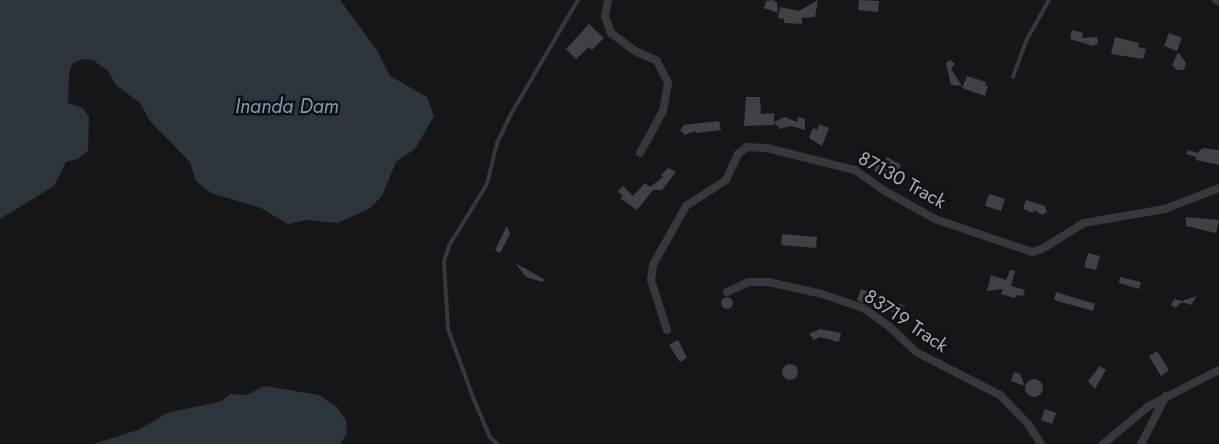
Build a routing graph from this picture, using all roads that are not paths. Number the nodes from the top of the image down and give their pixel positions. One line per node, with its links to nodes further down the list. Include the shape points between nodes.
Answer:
1 (578, 0): 11 (lane, via 511,114 497,143 487,184 450,244 444,261 448,329 477,407 490,437)
2 (608, 0): 5 (street, via 605,16 611,34 657,61 668,83 663,111)
3 (1049, 0): 4 (lane, via 1026,41)
4 (1013, 76)
5 (640, 153)
6 (1219, 188): 8 (street, 87130 Track, via 1165,209 1084,223 1032,252 935,219 855,170 768,148 747,147 738,154 726,180 686,206 653,265 651,280)
7 (727, 292): 12 (street, 83719 Track, via 748,282 768,282 822,294 863,308 889,326 916,352 1000,395 1028,424)
8 (667, 330)
9 (1219, 370): 10 (street)
10 (1166, 396): 13 (street); 14 (street)
11 (497, 444)
12 (1041, 444)
13 (1103, 444)
14 (1141, 444)

